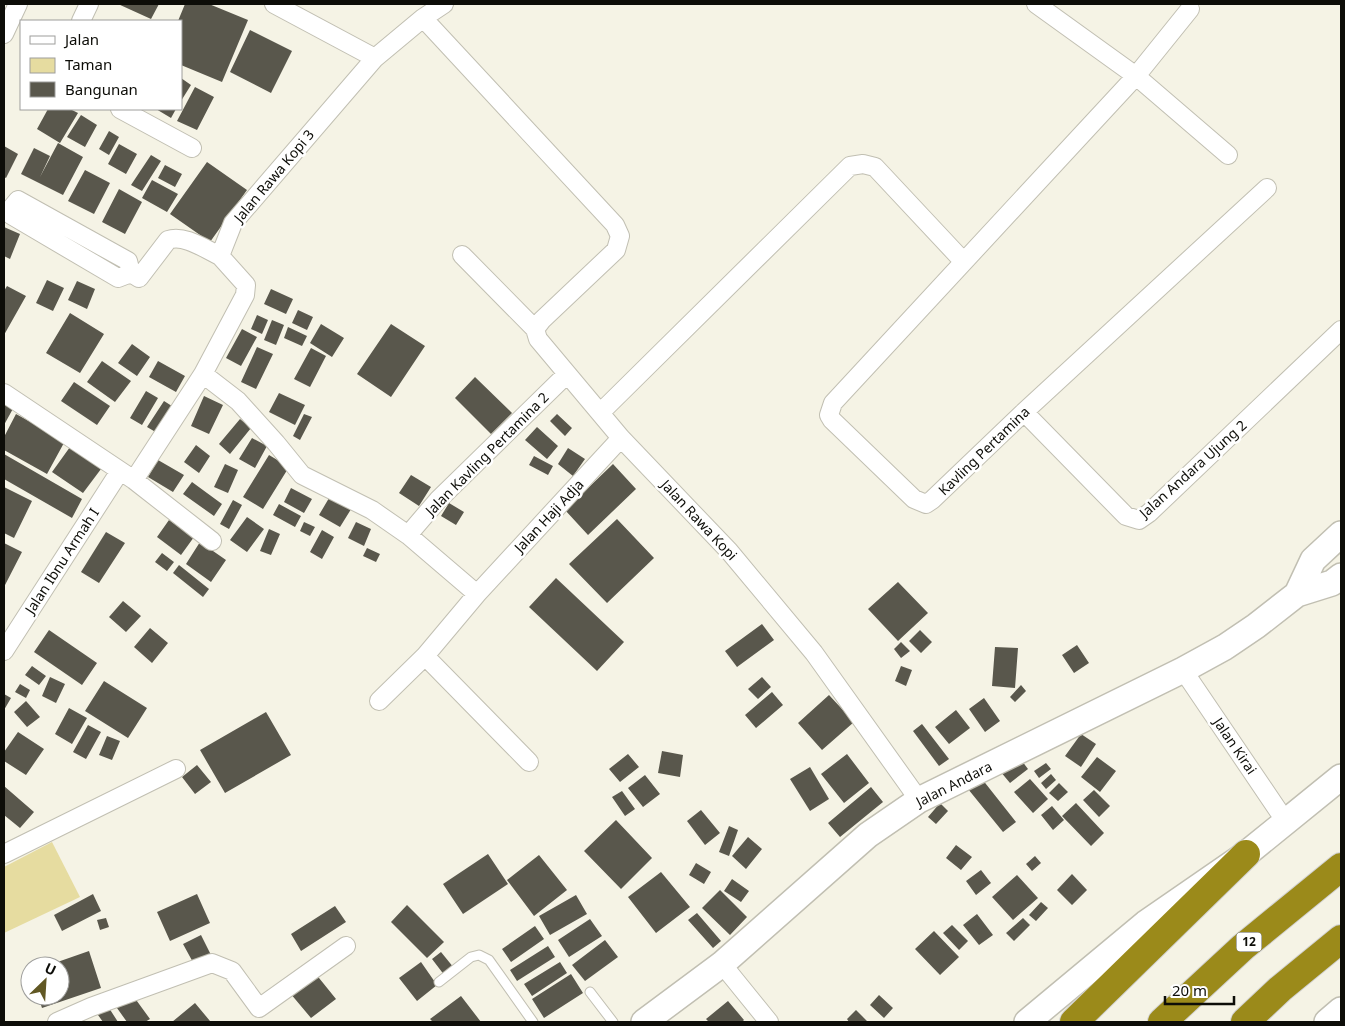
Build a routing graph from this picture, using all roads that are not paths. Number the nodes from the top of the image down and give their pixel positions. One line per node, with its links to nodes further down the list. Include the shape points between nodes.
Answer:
1 (18, 4): 9 (street)
2 (89, 4): 8 (street)
3 (274, 4): 10 (street)
4 (444, 4): 7 (street, Jalan Rawa Kopi 3)
5 (1036, 4): 11 (street)
6 (1190, 9): 11 (street, Kavling Pertamina)
7 (423, 18): 10 (street, Jalan Rawa Kopi 3); 20 (street, via 608,218 620,236 616,250)
8 (81, 20)
9 (4, 34)
10 (375, 58): 17 (street, Jalan Rawa Kopi 3, via 233,223)
11 (1136, 76): 14 (street); 18 (street, Kavling Pertamina)
12 (122, 110): 13 (street)
13 (192, 148)
14 (1228, 155)
15 (1267, 188): 26 (street, Kavling Pertamina)
16 (462, 255): 20 (street, Jalan Rawa Kopi)
17 (220, 256): 19 (street, via 182,238 174,238 168,240 141,277); 22 (street, via 246,284 245,295)
18 (963, 261): 25 (street, via 875,167 863,164 850,166); 26 (street, Kavling Pertamina, via 833,403 828,415 914,499 926,504)
19 (131, 274): 19 (street, via 118,278 9,211 18,200 128,261)
20 (535, 329): 23 (street, Jalan Rawa Kopi, via 538,339)
21 (1341, 330): 26 (street, Jalan Andara Ujung 2, via 1139,520 1126,516)
22 (203, 374): 28 (street); 30 (street, via 238,401 302,475 372,510)
23 (567, 374): 25 (street, Jalan Rawa Kopi); 30 (street, Jalan Kavling Pertamina 2, via 438,500)
24 (4, 393): 28 (street)
25 (606, 406): 27 (street, Jalan Rawa Kopi)
26 (1024, 412)
27 (621, 438): 33 (street, Jalan Haji Adja); 42 (street, Jalan Rawa Kopi, via 729,551 814,653)
28 (127, 476): 31 (street); 35 (street, Jalan Ibnu Armah I)
29 (1341, 534): 34 (street, Jalan Andara, via 1314,560)
30 (408, 535): 33 (street)
31 (212, 541)
32 (1341, 576): 34 (street, Jalan Andara, via 1332,583)
33 (477, 594): 36 (street, Jalan Haji Adja)
34 (1297, 594): 37 (street, Jalan Andara, via 1248,632)
35 (4, 651)
36 (425, 656): 38 (street, Jalan Haji Adja); 39 (street)
37 (1183, 670): 42 (street, Jalan Andara); 43 (street, Jalan Kirai)
38 (379, 701)
39 (529, 762)
40 (176, 769): 44 (street)
41 (1341, 777): 43 (street)
42 (919, 800): 49 (street, Jalan Andara, via 868,835)
43 (1286, 822): 45 (street)
44 (4, 854)
45 (1246, 854): 58 (street, via 1146,923); 59 (highway)
46 (1341, 867): 60 (highway, 12, via 1243,947)
47 (1341, 939): 61 (highway)
48 (346, 946): 53 (street, via 259,1008 232,971 212,963)
49 (722, 964): 56 (street, Jalan Andara); 57 (street)
50 (440, 982): 54 (lane, via 479,955 489,960)
51 (590, 992): 55 (lane)
52 (1341, 1010): 62 (street)
53 (57, 1022)
54 (533, 1022)
55 (614, 1022)
56 (644, 1022)
57 (769, 1022)
58 (1027, 1022)
59 (1074, 1022)
60 (1162, 1022)
61 (1245, 1022)
62 (1328, 1022)

